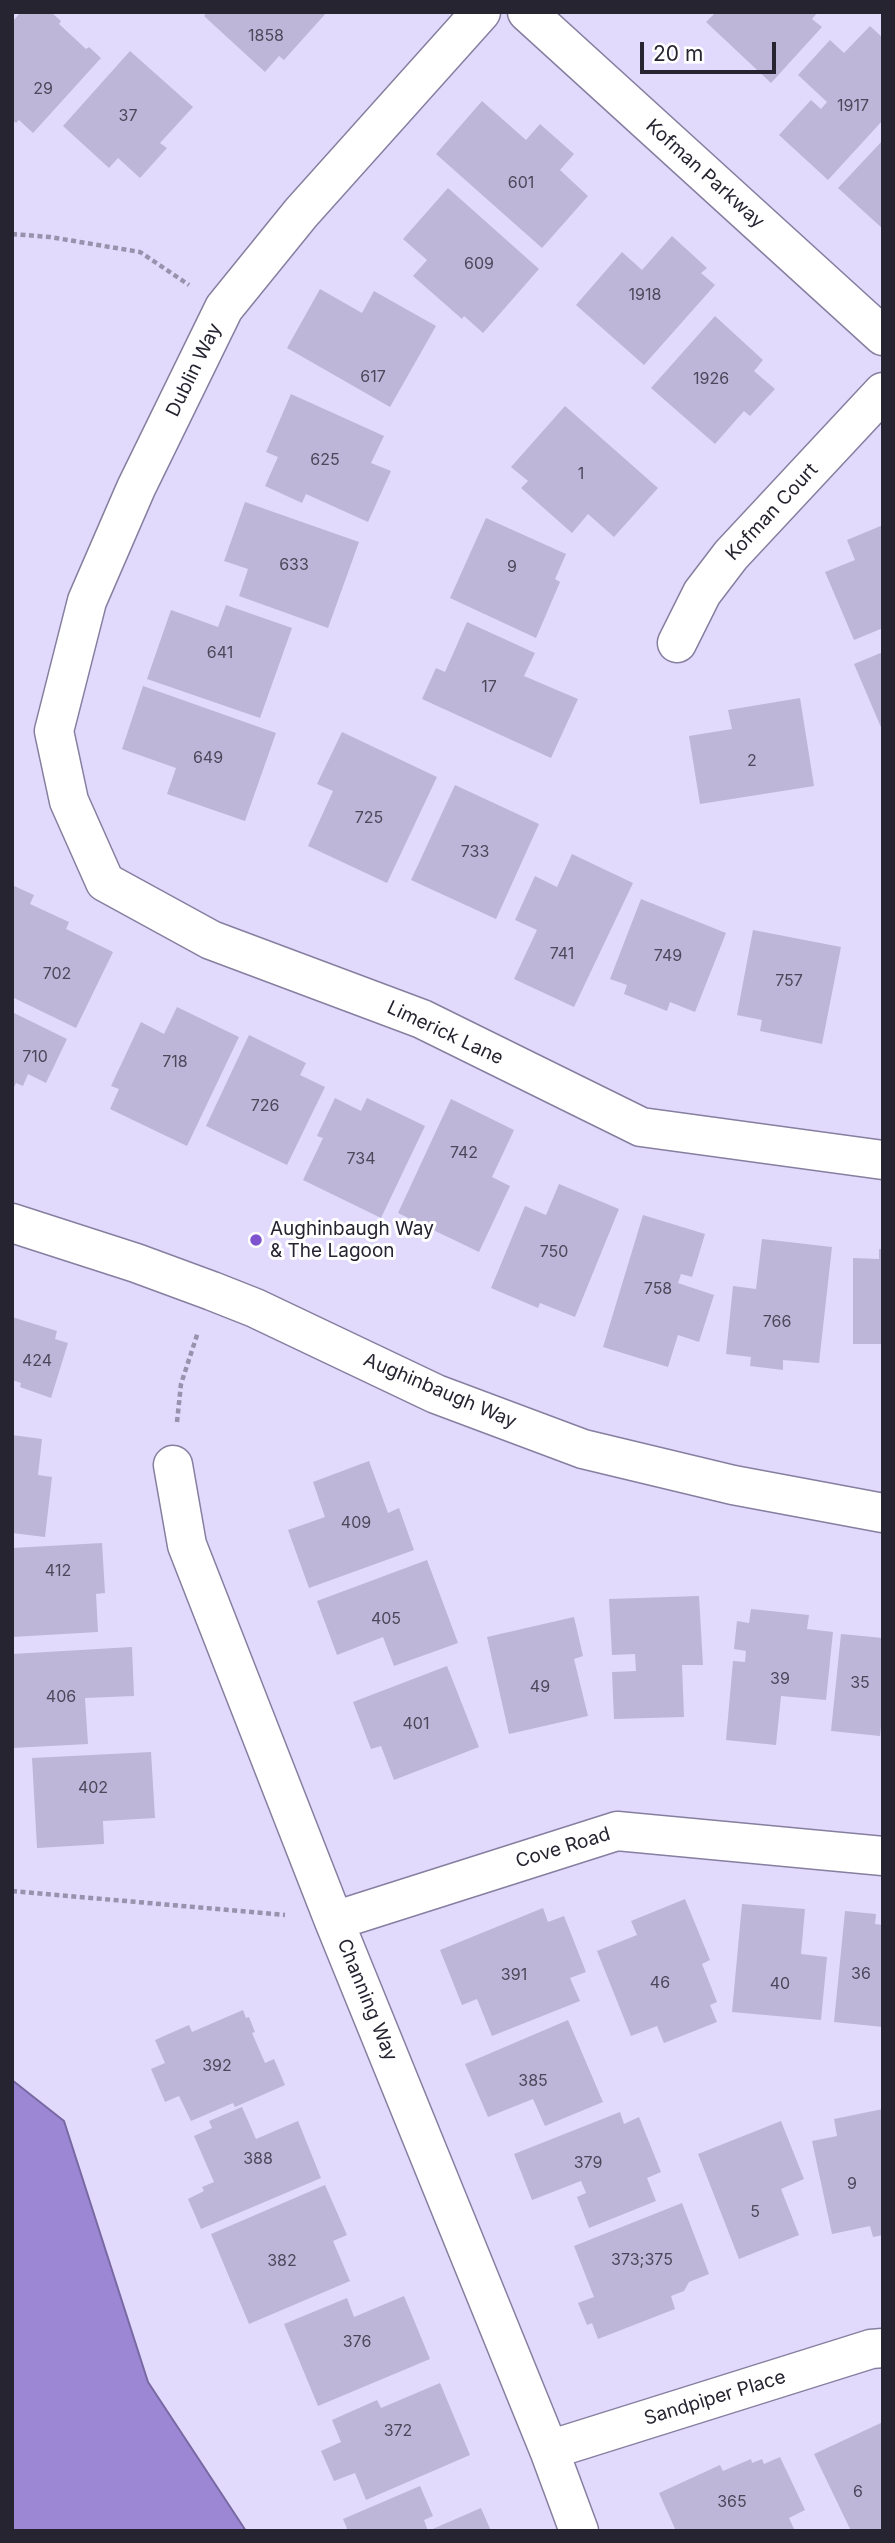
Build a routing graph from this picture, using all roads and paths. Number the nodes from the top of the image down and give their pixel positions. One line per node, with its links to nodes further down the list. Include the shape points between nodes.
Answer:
1 (481, 12): 4 (street, Dublin Way, via 301,213)
2 (527, 12): 5 (street, Kofman Parkway)
3 (12, 234): 4 (path, via 140,252)
4 (225, 309): 8 (street, Dublin Way, via 136,488 87,601 54,731)
5 (883, 336)
6 (883, 393): 7 (street, Kofman Court, via 732,555 702,593)
7 (677, 643)
8 (69, 801): 9 (street, Limerick Lane, via 105,882 211,940 422,1019 641,1127)
9 (883, 1160)
10 (12, 1223): 11 (street, Aughinbaugh Way)
11 (212, 1291): 12 (path, via 181,1384); 13 (street, Aughinbaugh Way, via 436,1394 583,1449 733,1485)
12 (173, 1465): 16 (street, Channing Way, via 187,1545)
13 (883, 1513)
14 (883, 1856): 16 (street, Cove Road, via 617,1831)
15 (12, 1891): 16 (path)
16 (334, 1921): 18 (street, Channing Way)
17 (883, 2348): 18 (street, Sandpiper Place, via 871,2348)
18 (549, 2450): 19 (street, Channing Way)
19 (579, 2531)

